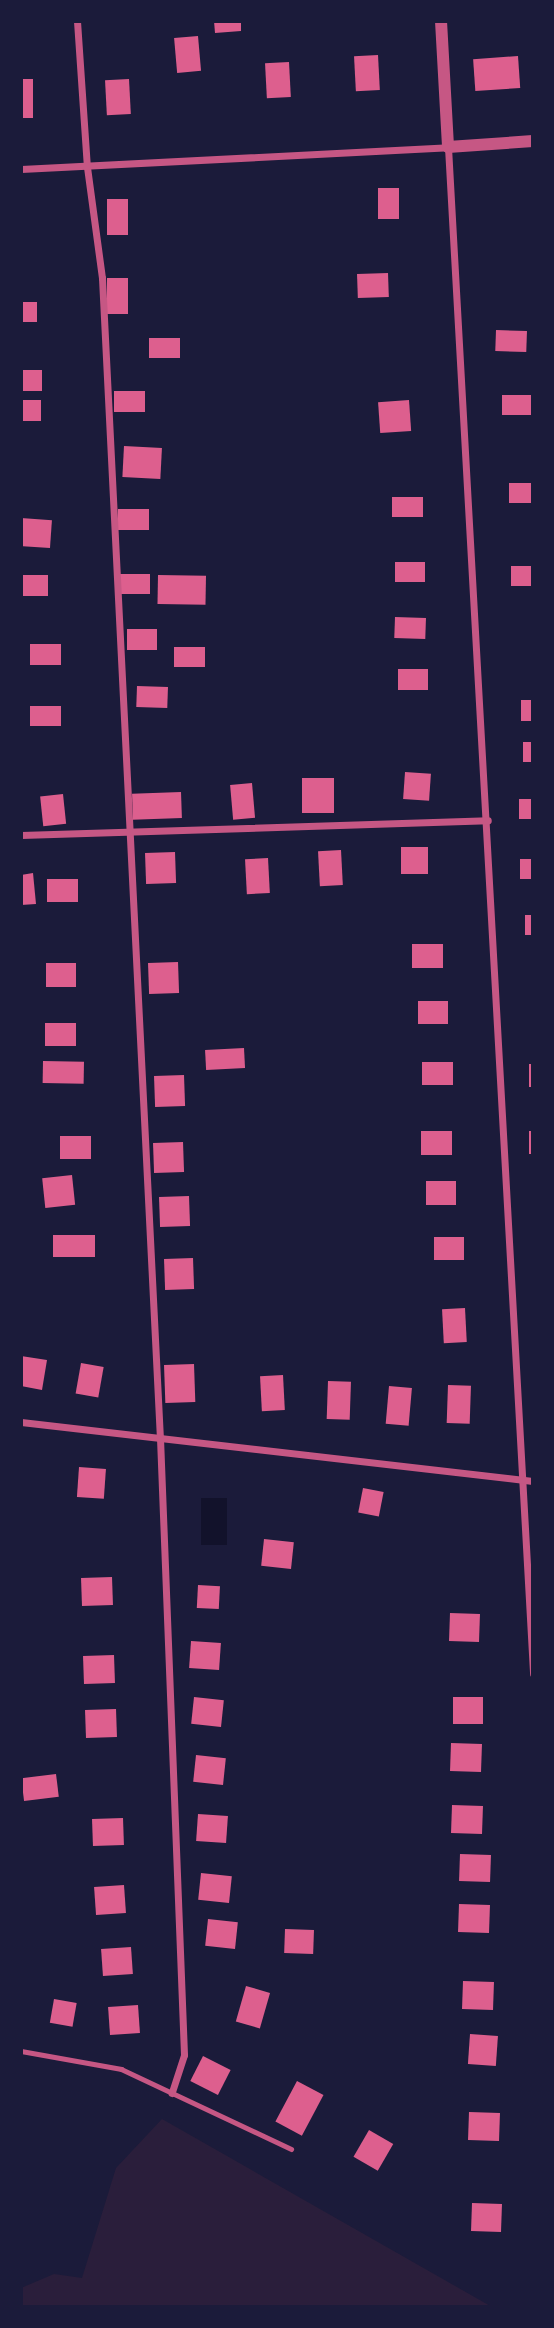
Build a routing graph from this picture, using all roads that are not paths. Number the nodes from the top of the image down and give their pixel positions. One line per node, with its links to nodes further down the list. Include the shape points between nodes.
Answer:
1 (77, 21): 5 (street)
2 (441, 21): 4 (street)
3 (533, 141): 4 (street)
4 (448, 147): 5 (street); 7 (street)
5 (87, 167): 6 (street); 8 (street, via 102,278)
6 (21, 169)
7 (488, 820): 8 (street); 12 (street)
8 (129, 829): 9 (street); 11 (street)
9 (21, 835)
10 (21, 1422): 11 (street)
11 (160, 1438): 12 (street); 16 (street, via 184,2055)
12 (523, 1480): 13 (street); 14 (street)
13 (533, 1481)
14 (533, 1674)
15 (21, 2051): 16 (lane, via 121,2069)
16 (172, 2093): 17 (lane)
17 (291, 2149)

